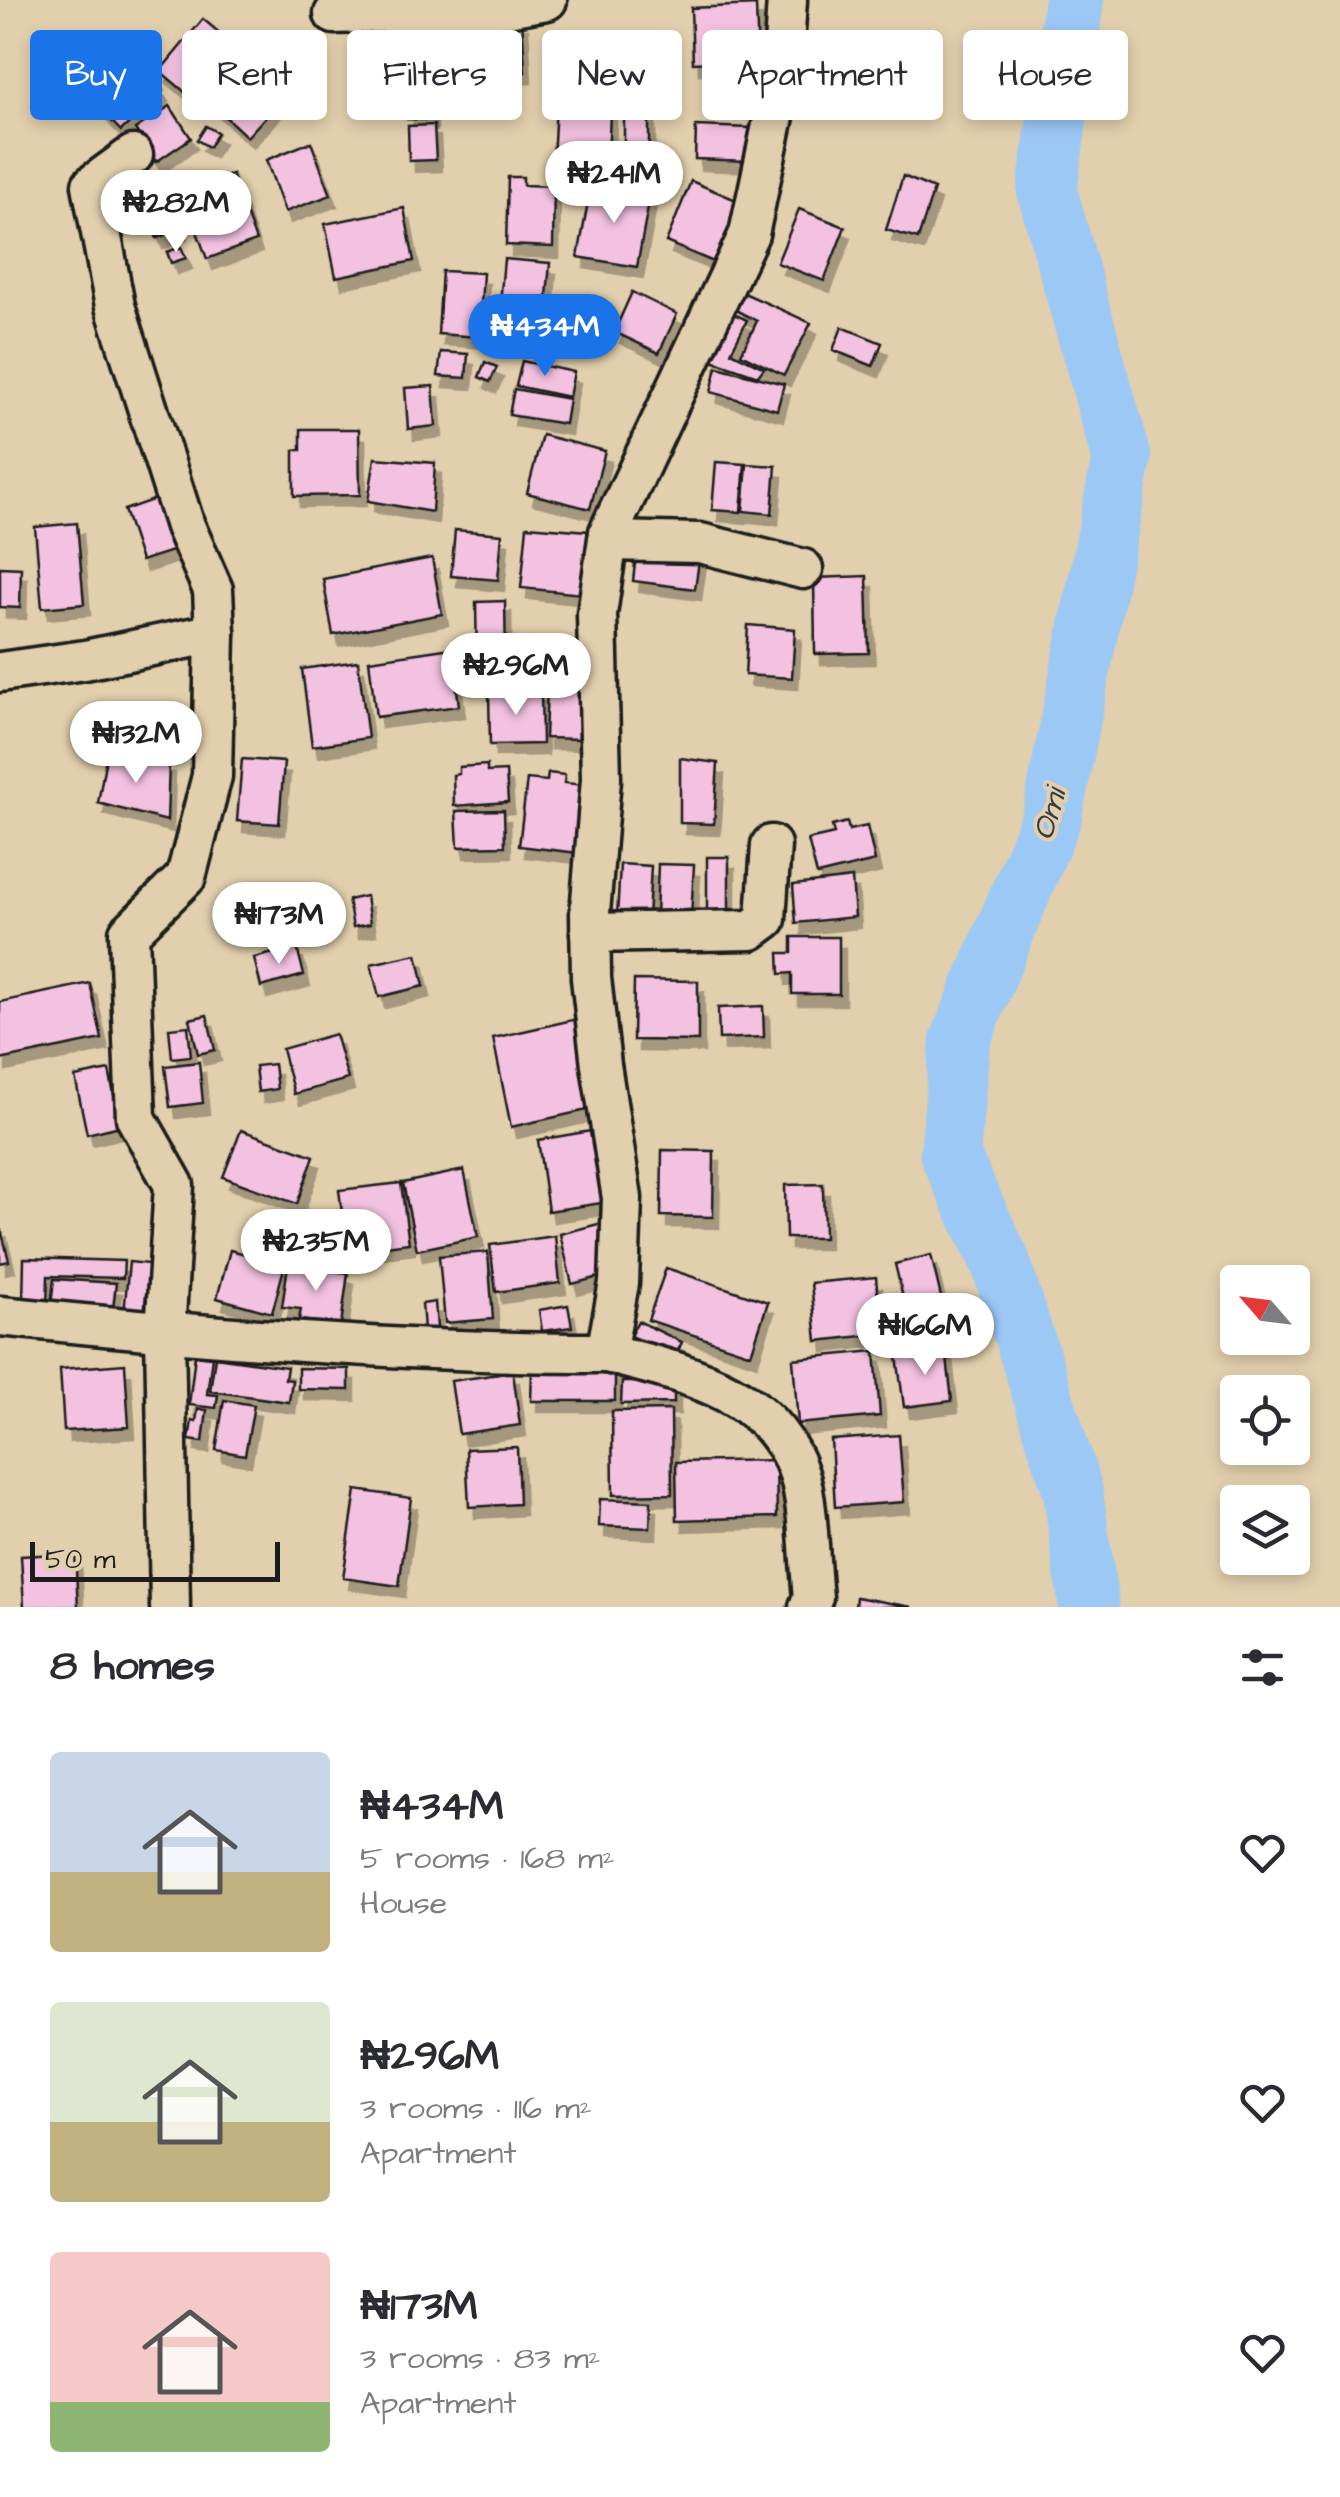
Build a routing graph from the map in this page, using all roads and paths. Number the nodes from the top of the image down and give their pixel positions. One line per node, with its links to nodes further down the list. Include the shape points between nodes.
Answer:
1 (548, 0): 3 (street)
2 (787, 0): 5 (street, via 782,78 750,234)
3 (334, 14)
4 (133, 155): 7 (street, via 92,186 115,306 185,526 213,590)
5 (608, 542): 6 (street, via 700,543); 10 (street, via 597,614 601,779)
6 (802, 570)
7 (215, 633): 8 (street); 12 (street, via 212,776 186,877 129,933 136,1118 174,1185)
8 (0, 672)
9 (770, 845): 10 (street, via 766,919 750,930)
10 (590, 933): 13 (street, via 622,1198 620,1283)
11 (0, 1316): 12 (street)
12 (165, 1333): 13 (street); 14 (street)
13 (606, 1353): 15 (street, via 698,1377 741,1398 784,1439 800,1477)
14 (170, 1607)
15 (809, 1607)

